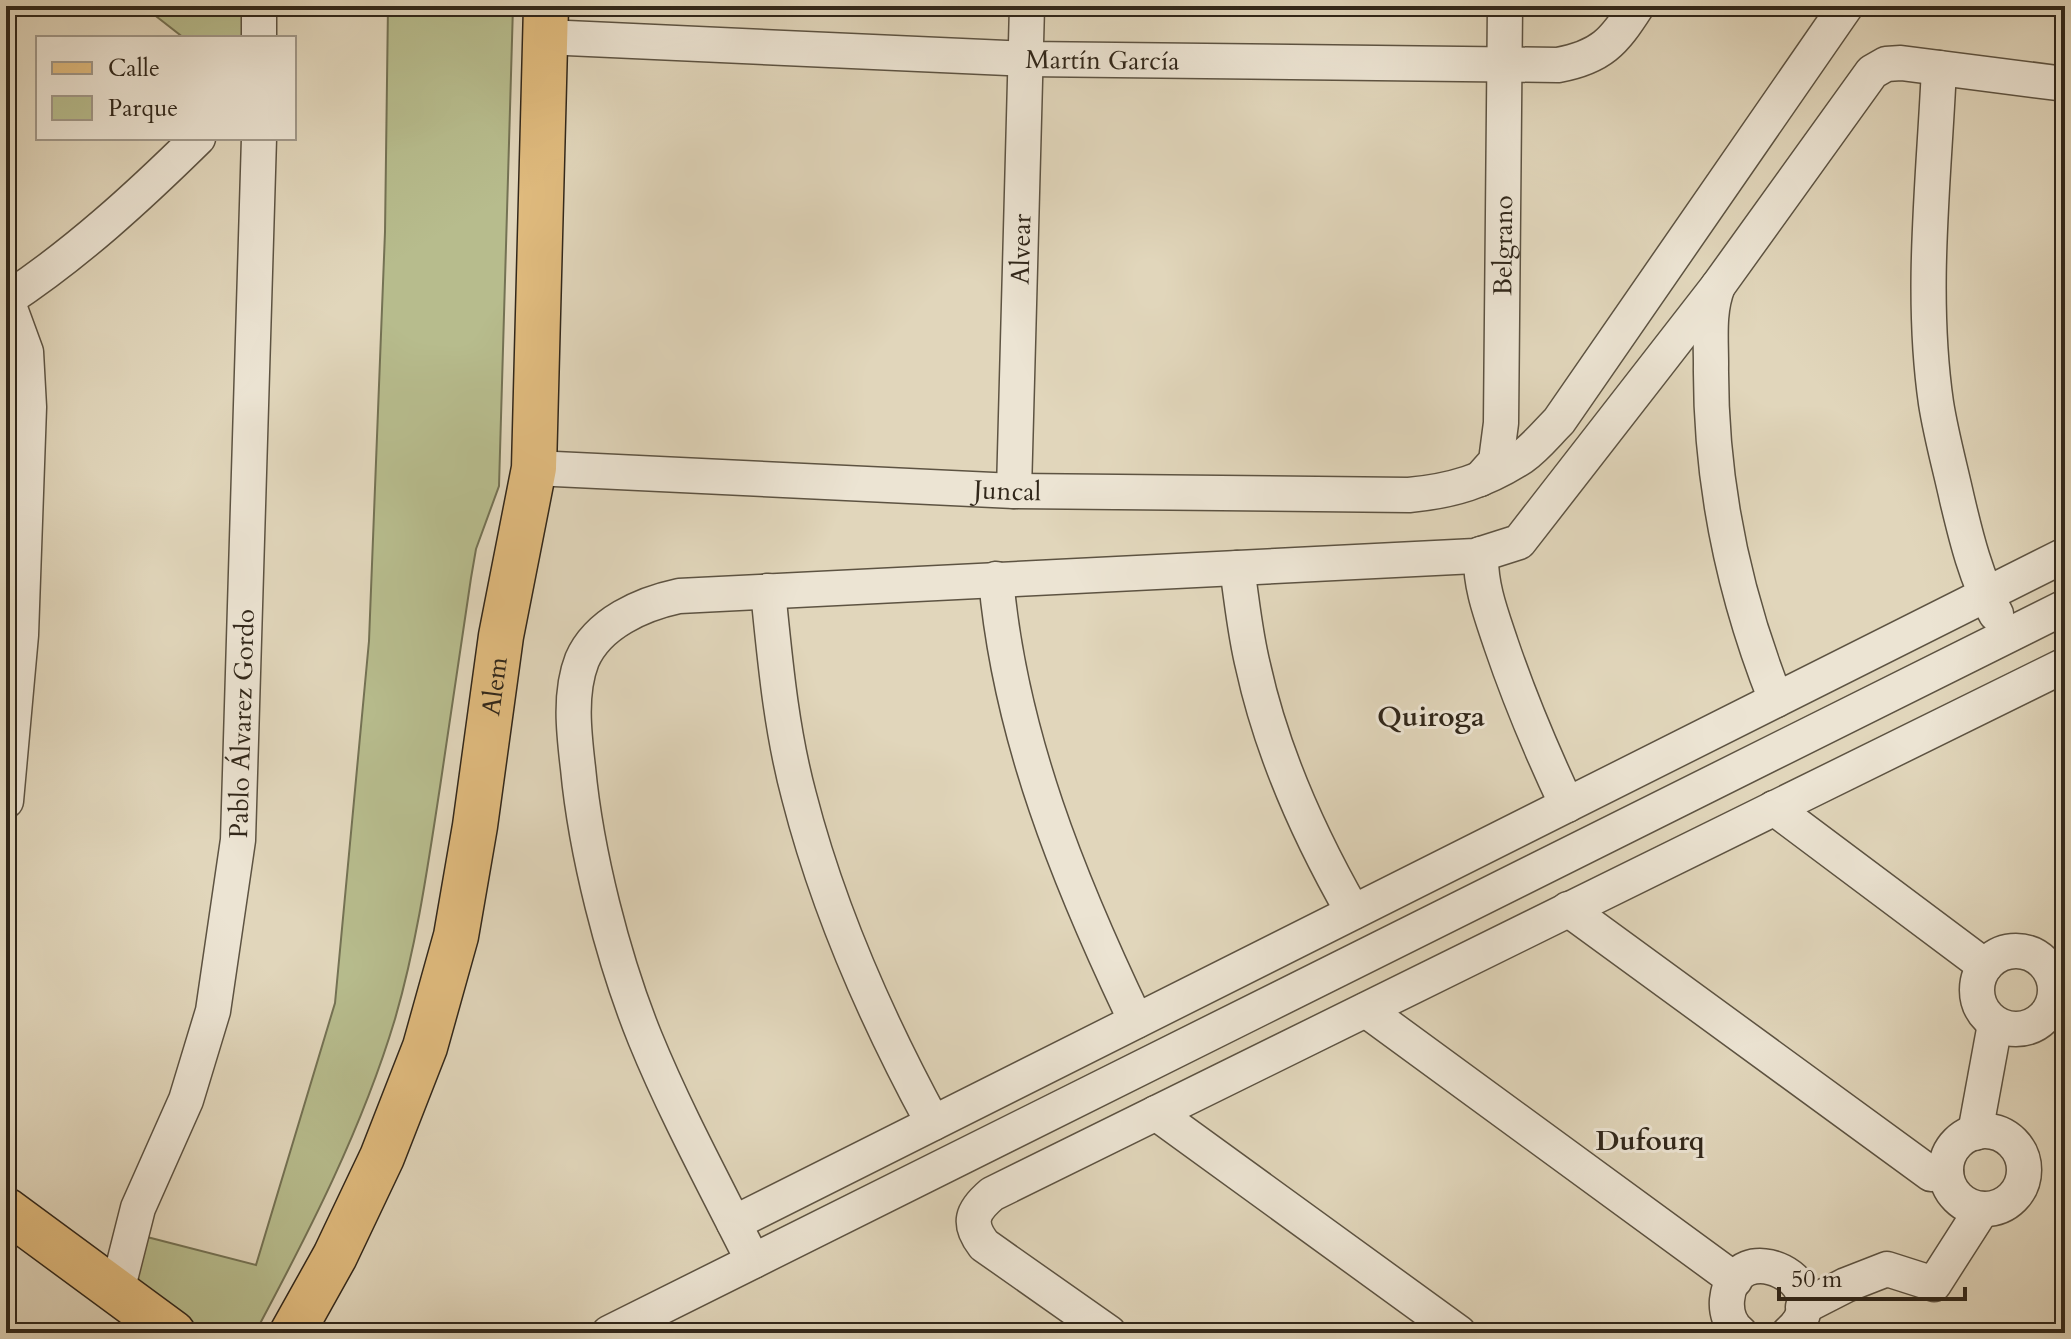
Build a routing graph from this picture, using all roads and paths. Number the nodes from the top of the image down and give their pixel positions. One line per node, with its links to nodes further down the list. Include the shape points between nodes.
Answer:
1 (259, 6): 7 (street)
2 (1027, 6): 8 (street, Alvear)
3 (1505, 6): 9 (street, Belgrano)
4 (1637, 6): 9 (street, Martín García, via 1614,39 1587,59 1558,65)
5 (1846, 6): 17 (street, Juncal, via 1559,421 1523,456)
6 (546, 22): 8 (street, Martín García); 16 (main road, Alem)
7 (259, 36)
8 (1027, 59): 9 (street, Martín García); 18 (street, Alvear)
9 (1504, 62): 17 (street, Belgrano, via 1501,423 1496,461)
10 (1939, 68): 11 (street); 14 (street, via 1901,63 1872,72); 24 (street, via 1929,316 1936,402)
11 (2065, 84)
12 (196, 140): 15 (street, via 131,203)
13 (259, 140): 47 (street, Pablo Álvarez Gordo, via 238,840 213,1011 186,1100 138,1208)
14 (1718, 286): 19 (street, via 1519,542); 28 (street, via 1711,310 1718,480 1737,588)
15 (6, 300): 29 (street, via 26,352 29,407 21,635)
16 (534, 468): 18 (street, Juncal); 50 (main road, Alem, via 501,636 465,886 442,991 382,1157)
17 (1480, 479): 18 (street, Juncal, via 1449,491 1409,495)
18 (1014, 491)
19 (1481, 554): 21 (street); 30 (street, via 1486,596 1521,703)
20 (2065, 555): 24 (street)
21 (1237, 568): 22 (street); 33 (street, via 1252,665 1272,738 1304,819)
22 (996, 579): 23 (street); 36 (street, via 1007,658 1041,793 1083,908)
23 (768, 591): 39 (street, via 780,702 817,861 852,951); 44 (street, via 679,596 655,601 616,622 582,662 574,729 590,853 618,960 645,1037)
24 (1985, 595): 26 (street); 28 (street)
25 (2065, 607): 26 (street)
26 (2008, 635): 45 (street)
27 (2065, 665): 31 (street)
28 (1776, 700): 30 (street)
29 (6, 801)
30 (1567, 805): 33 (street)
31 (1774, 808): 32 (street); 34 (street)
32 (1568, 909): 35 (street); 41 (street, via 1931,1174)
33 (1353, 912): 36 (street)
34 (1985, 966): 37 (street, via 1977,994); 37 (street, via 1999,954 2021,951 2042,960 2055,980 2054,1002 2040,1022 2018,1030)
35 (1366, 1010): 38 (street); 46 (street)
36 (1136, 1021): 39 (street)
37 (1995, 1024): 40 (street)
38 (1156, 1113): 52 (street, via 992,1194 973,1218 974,1232 984,1245); 53 (street)
39 (933, 1123): 44 (street)
40 (1975, 1133): 41 (street, via 1951,1150); 42 (street, via 2002,1135 2020,1152 2024,1164 2019,1189 2011,1199)
41 (1946, 1172): 42 (street, via 1954,1194)
42 (1982, 1209): 48 (street, via 1934,1284 1887,1269)
43 (6, 1210): 47 (main road)
44 (734, 1223): 45 (street)
45 (753, 1261): 51 (street)
46 (1735, 1280): 48 (street, via 1744,1271 1767,1265 1790,1274 1798,1283); 54 (street, via 1726,1304)
47 (117, 1291): 49 (main road)
48 (1796, 1320)
49 (173, 1333)
50 (292, 1333)
51 (609, 1333)
52 (1109, 1333)
53 (1459, 1333)
54 (1740, 1333)

